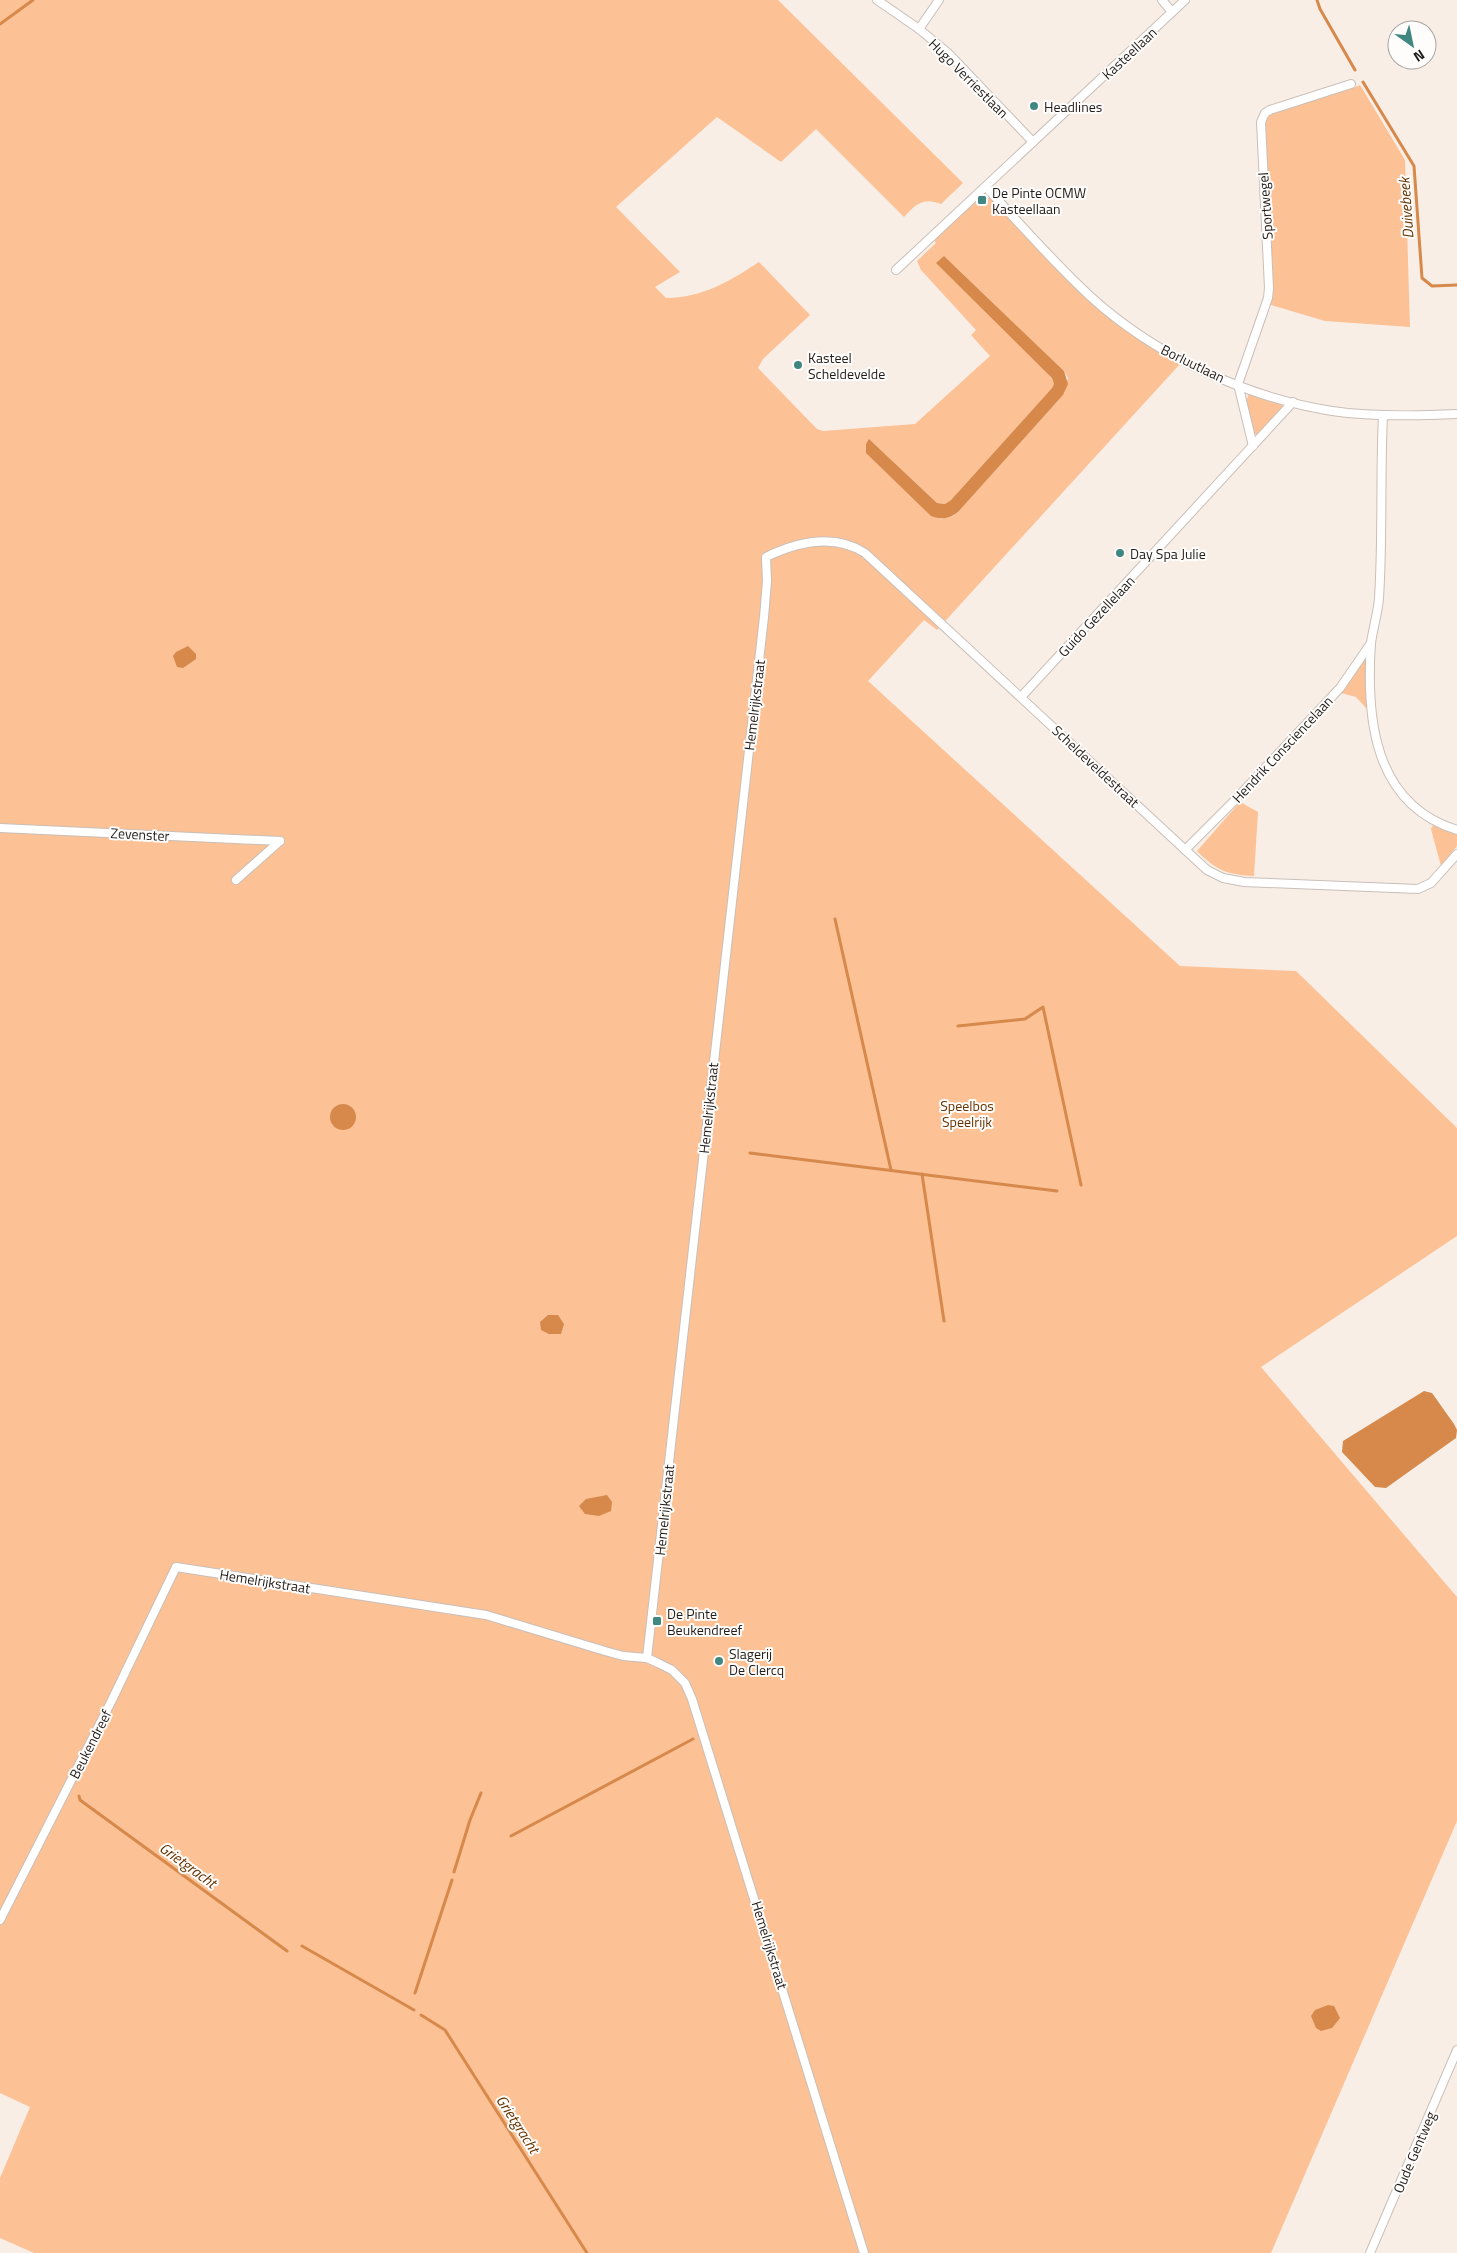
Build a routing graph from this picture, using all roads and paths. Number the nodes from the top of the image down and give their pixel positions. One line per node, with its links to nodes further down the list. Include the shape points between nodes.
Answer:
1 (877, 0): 6 (street, Hugo Verriestlaan)
2 (939, 0): 6 (street)
3 (1162, 0): 5 (street)
4 (1185, 0): 5 (street, Kasteellaan)
5 (1172, 12): 8 (street, Kasteellaan)
6 (919, 30): 8 (street, Hugo Verriestlaan, via 948,53)
7 (1350, 84): 11 (street, Sportwegel, via 1270,110 1262,117 1269,288)
8 (1033, 142): 9 (street, Kasteellaan)
9 (986, 187): 10 (street, Kasteellaan); 11 (street, Borluutlaan, via 1066,273 1100,304 1158,346 1194,366)
10 (896, 270)
11 (1238, 384): 12 (street, Borluutlaan); 15 (street)
12 (1293, 402): 14 (street, Borluutlaan, via 1332,411); 15 (street, Guido Gezellelaan)
13 (1457, 414): 14 (street, Borluutlaan)
14 (1383, 415): 17 (street, Hendrik Consciencelaan, via 1379,600)
15 (1253, 446): 18 (street, Guido Gezellelaan)
16 (766, 557): 18 (street, Scheldeveldestraat, via 815,542 837,542 856,547); 25 (street, Hemelrijkstraat, via 764,617)
17 (1371, 642): 20 (street, Hendrik Consciencelaan, via 1371,714 1374,739 1382,763 1399,790 1420,811); 21 (street, Hendrik Consciencelaan, via 1340,688)
18 (1021, 697): 21 (street, Scheldeveldestraat)
19 (0, 828): 23 (street, Zevenster, via 280,841)
20 (1457, 830)
21 (1185, 850): 22 (street, Scheldeveldestraat, via 1207,870 1244,882 1418,889 1431,883)
22 (1457, 854)
23 (236, 880)
24 (176, 1568): 25 (street, Hemelrijkstraat, via 486,1615 623,1656); 26 (street, Beukendreef, via 112,1702)
25 (647, 1658): 28 (street, Hemelrijkstraat, via 672,1670 685,1683 692,1699)
26 (0, 1920)
27 (1457, 2050): 29 (street, Oude Gentweg)
28 (864, 2253)
29 (1370, 2253)

